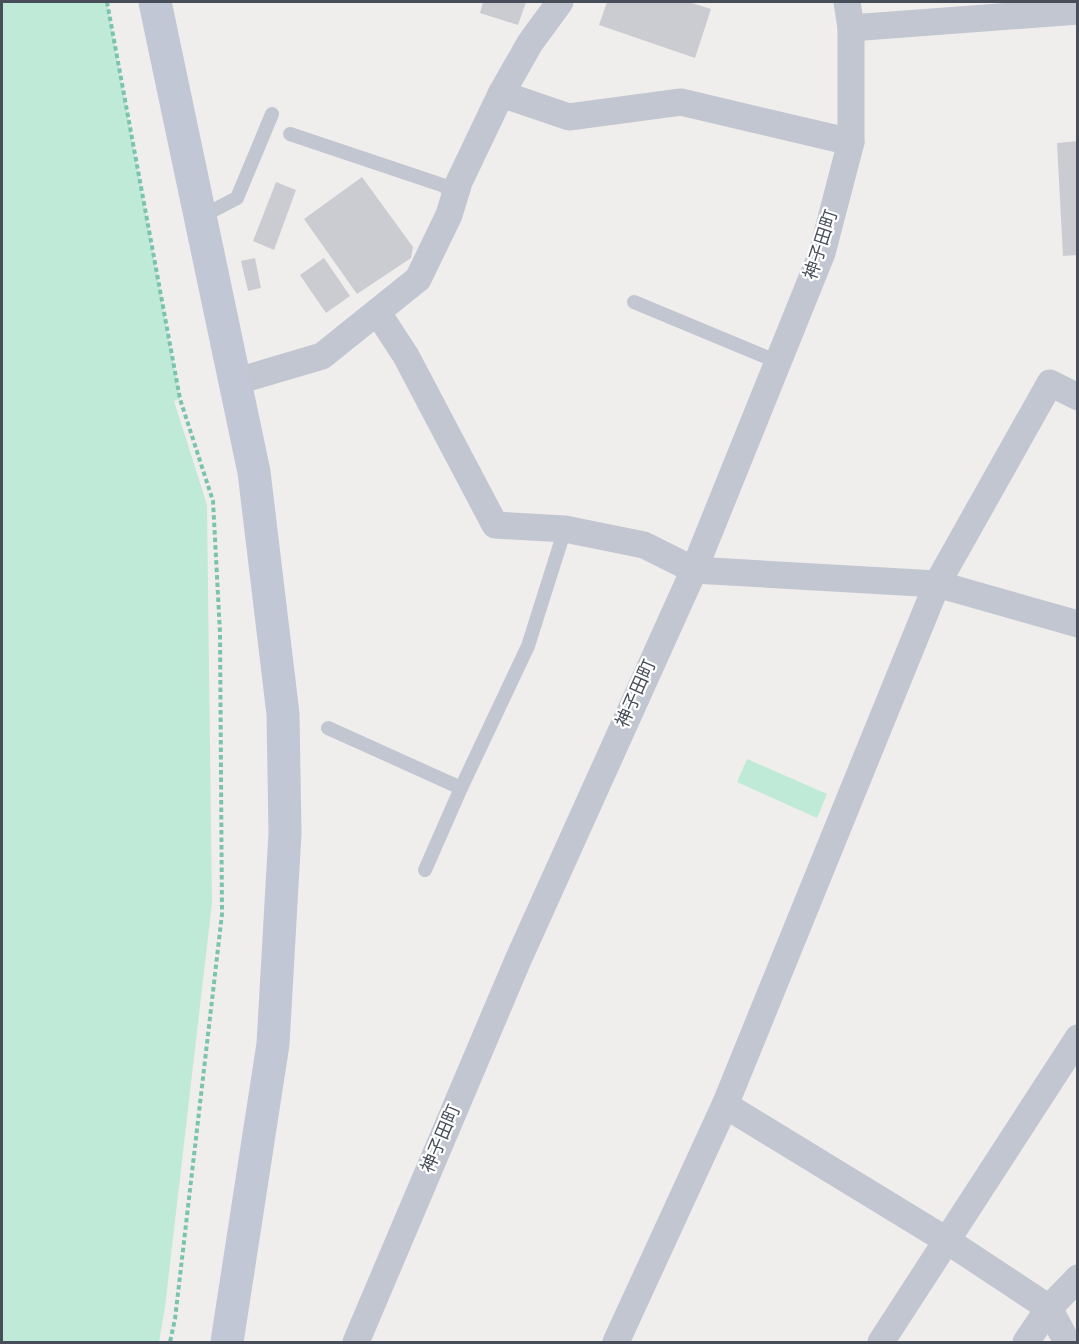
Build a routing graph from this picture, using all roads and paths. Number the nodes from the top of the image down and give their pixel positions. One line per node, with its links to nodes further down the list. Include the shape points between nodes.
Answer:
1 (107, 2): 30 (path, via 180,399 213,501 220,633 222,914)
2 (155, 2): 12 (street)
3 (560, 2): 7 (street, via 530,43)
4 (847, 2): 6 (street, 神子田町)
5 (1077, 11): 6 (street)
6 (851, 28): 10 (street, 神子田町)
7 (501, 94): 10 (street, via 569,117 681,102); 11 (street)
8 (272, 114): 12 (lane, via 237,198 214,210)
9 (290, 134): 11 (lane, via 442,185)
10 (851, 142): 15 (street, 神子田町, via 822,253)
11 (456, 194): 14 (street, via 418,279)
12 (198, 211): 16 (street)
13 (634, 302): 15 (lane)
14 (378, 313): 16 (street, via 322,356); 18 (street, via 406,356 495,525)
15 (778, 362): 19 (street, 神子田町)
16 (234, 382): 31 (street, via 254,472 283,714 285,833 273,1044)
17 (1077, 397): 20 (street, via 1050,383)
18 (565, 529): 19 (street, via 644,545); 23 (lane, via 528,646)
19 (693, 570): 20 (street); 32 (street, 神子田町, via 518,960)
20 (937, 584): 21 (street); 26 (street)
21 (1077, 624)
22 (328, 728): 23 (lane)
23 (461, 788): 24 (lane)
24 (424, 870)
25 (1077, 1038): 27 (street)
26 (725, 1105): 27 (street); 33 (street)
27 (946, 1240): 29 (street); 34 (street)
28 (1077, 1278): 29 (street)
29 (1049, 1308): 35 (street); 36 (street)
30 (170, 1342)
31 (227, 1342)
32 (356, 1342)
33 (616, 1342)
34 (881, 1342)
35 (1026, 1342)
36 (1068, 1342)

